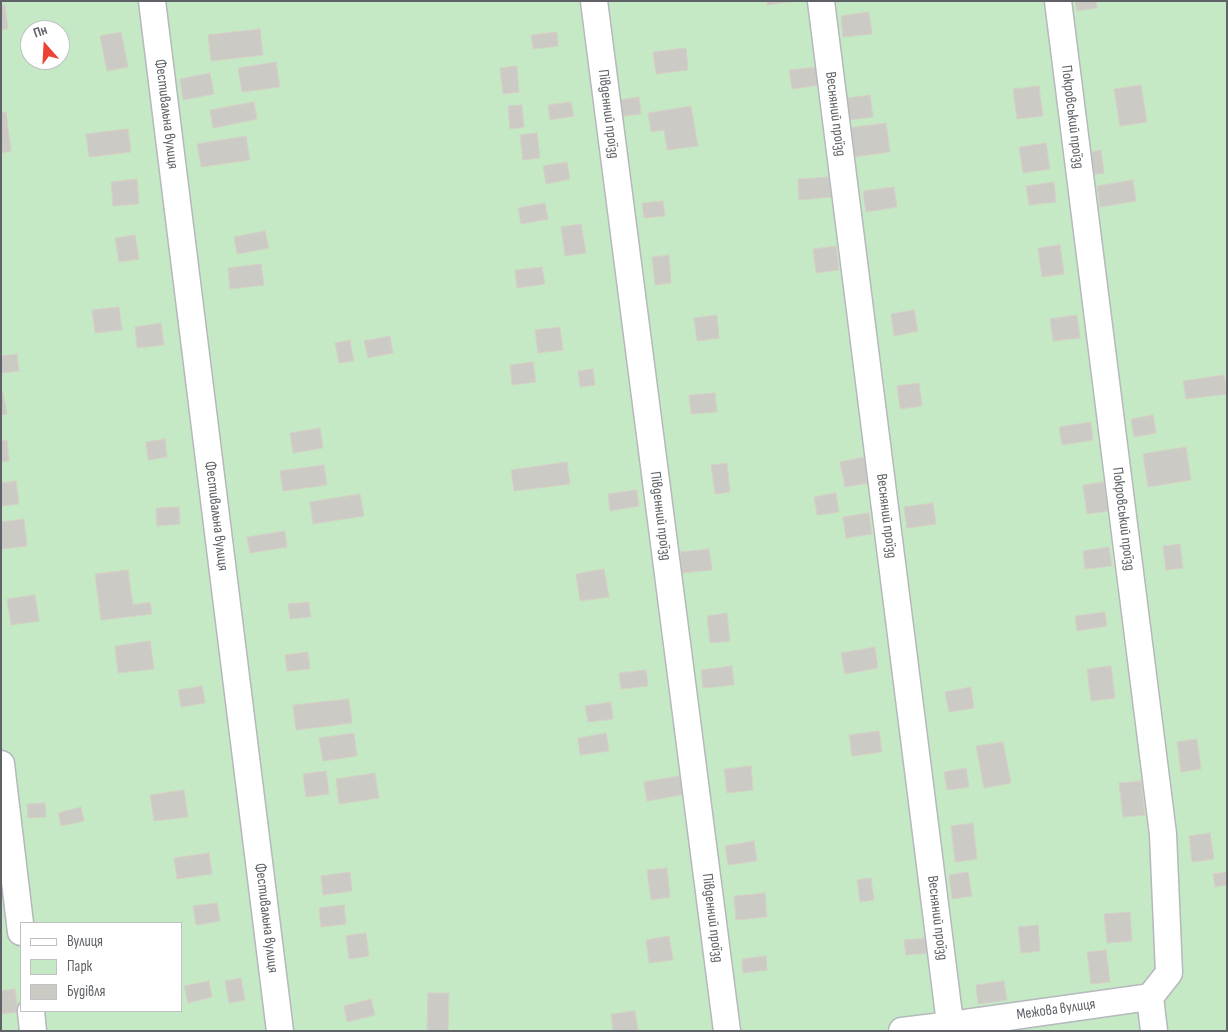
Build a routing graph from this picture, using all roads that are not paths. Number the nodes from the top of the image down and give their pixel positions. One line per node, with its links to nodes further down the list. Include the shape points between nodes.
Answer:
1 (152, 1): 11 (street, Фестивальна вулиця)
2 (594, 1): 12 (street, Південний проїзд)
3 (821, 1): 9 (street, Весняний проїзд)
4 (1058, 1): 7 (street, Покровський проїзд, via 1163,834 1169,973)
5 (1, 764): 6 (street)
6 (20, 924)
7 (1150, 997): 9 (street, Межова вулиця); 14 (street)
8 (31, 1012): 10 (street)
9 (951, 1028): 13 (street, Межова вулиця)
10 (33, 1031)
11 (280, 1031)
12 (727, 1031)
13 (902, 1031)
14 (1154, 1031)

